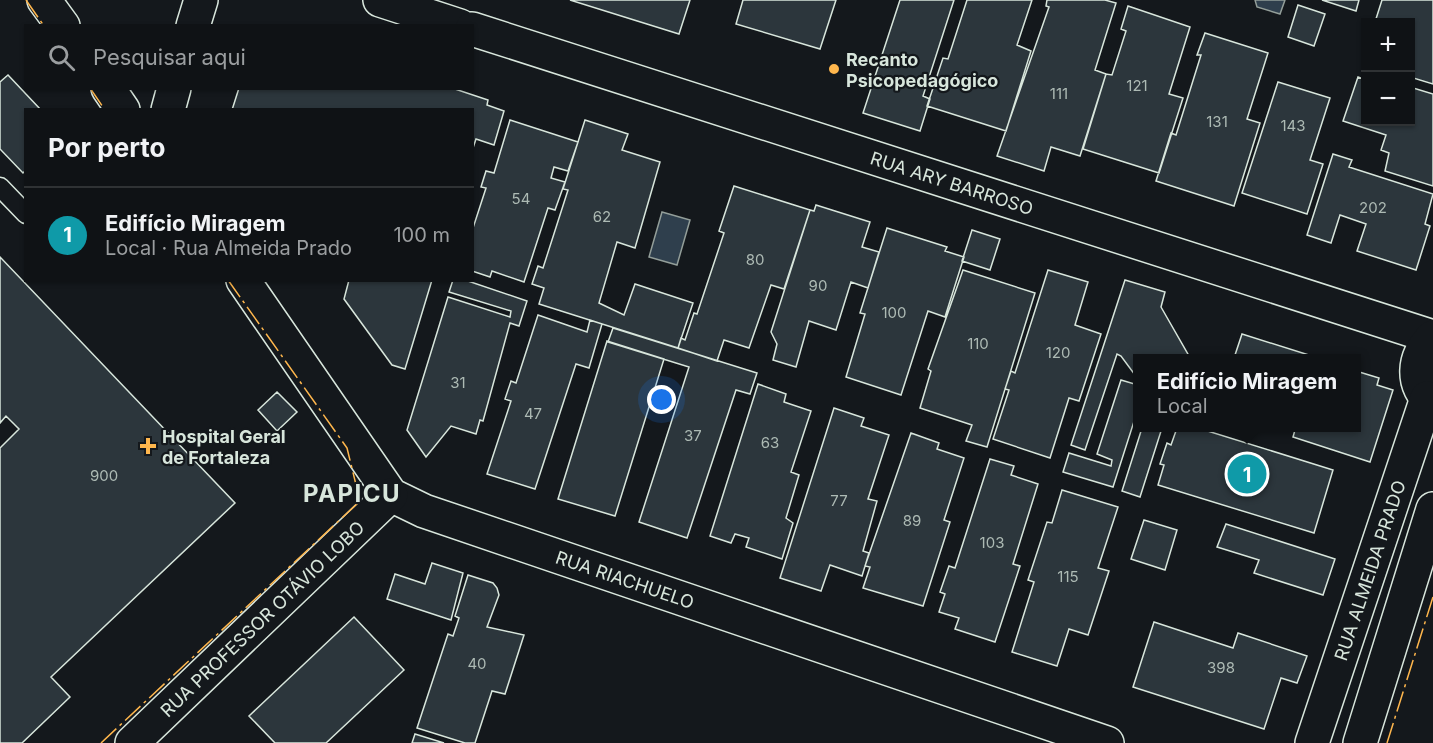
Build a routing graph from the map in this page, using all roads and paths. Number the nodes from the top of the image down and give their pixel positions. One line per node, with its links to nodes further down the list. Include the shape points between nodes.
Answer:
1 (44, 0): 4 (street)
2 (201, 0): 5 (street)
3 (380, 0): 6 (street)
4 (62, 24)
5 (194, 24)
6 (454, 24)
7 (474, 30): 15 (street, RUA ARY BARROSO)
8 (109, 90): 10 (street)
9 (173, 90): 11 (street)
10 (122, 108)
11 (169, 108)
12 (0, 187): 13 (lane)
13 (24, 212)
14 (244, 282): 17 (street)
15 (1433, 337): 16 (street, via 1423,347 1416,367 1419,387)
16 (1430, 401): 21 (street, RUA ALMEIDA PRADO)
17 (391, 495): 19 (street, RUA PROFESSOR OTÁVIO LOBO); 20 (street, RUA RIACHUELO, via 435,515)
18 (1430, 522): 22 (street)
19 (132, 743)
20 (1107, 743)
21 (1312, 743)
22 (1360, 743)

